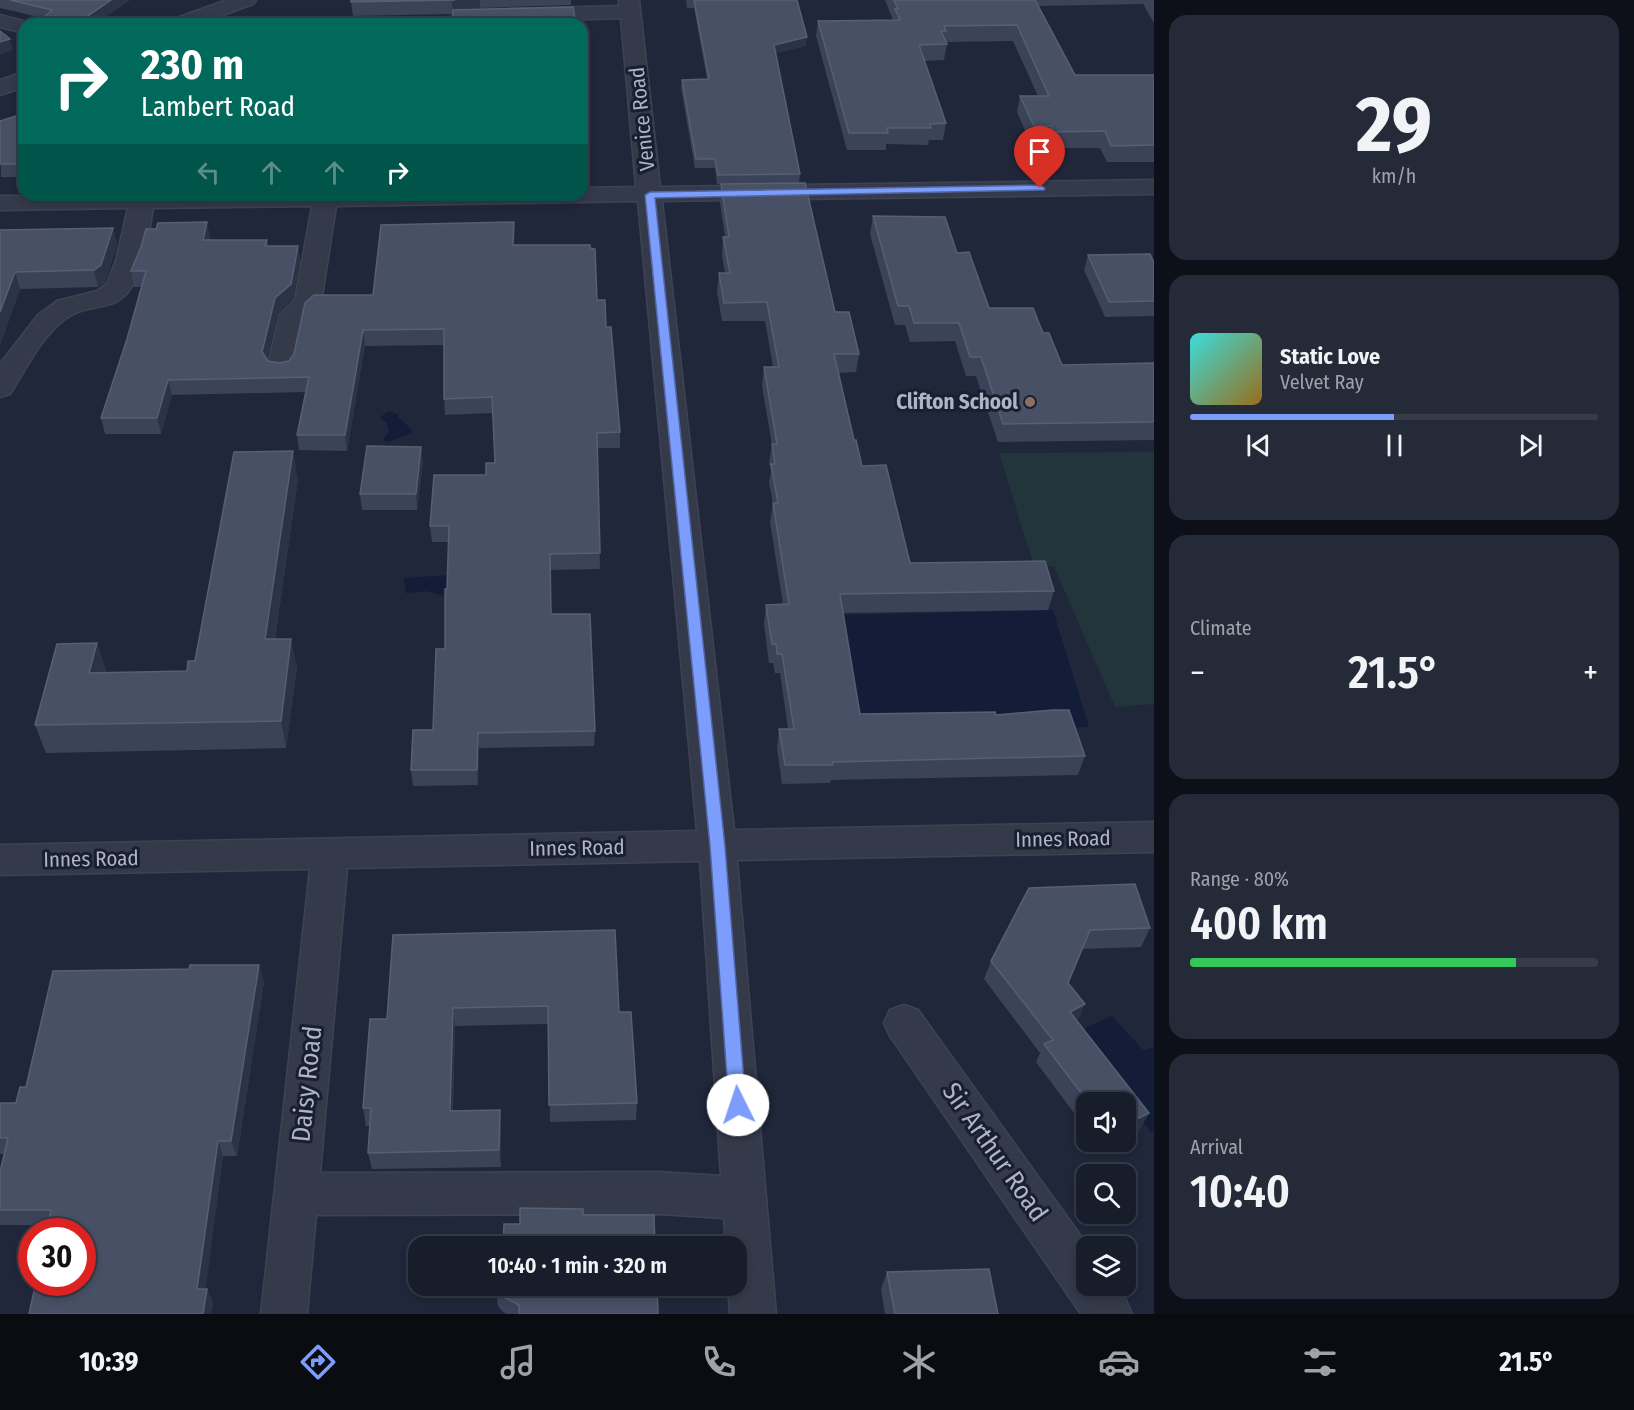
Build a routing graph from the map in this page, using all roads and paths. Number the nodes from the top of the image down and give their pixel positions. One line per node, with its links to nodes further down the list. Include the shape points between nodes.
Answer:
1 (246, 0): 3 (street)
2 (630, 6): 4 (street); 10 (street, Venice Road)
3 (195, 18)
4 (480, 18)
5 (0, 21): 6 (street)
6 (18, 26)
7 (18, 81): 8 (street)
8 (0, 88)
9 (1154, 187): 10 (street)
10 (650, 195): 11 (street); 19 (street, Venice Road)
11 (588, 196)
12 (78, 201): 15 (street)
13 (156, 201): 17 (street, via 133,245 119,288 104,298 66,307 46,320)
14 (325, 201): 16 (street, via 308,303 293,314)
15 (0, 203)
16 (281, 368)
17 (0, 388)
18 (1154, 837): 19 (street, Innes Road)
19 (717, 846): 20 (street, Innes Road); 24 (street, Venice Road)
20 (330, 854): 21 (street, Innes Road); 23 (street, Daisy Road)
21 (0, 860)
22 (904, 1023): 25 (street, Sir Arthur Road)
23 (295, 1194): 24 (street, via 660,1193); 27 (street, Daisy Road)
24 (745, 1197): 28 (street, Venice Road)
25 (1076, 1268)
26 (1095, 1296): 29 (street, Sir Arthur Road)
27 (284, 1314)
28 (753, 1314)
29 (1108, 1314)

